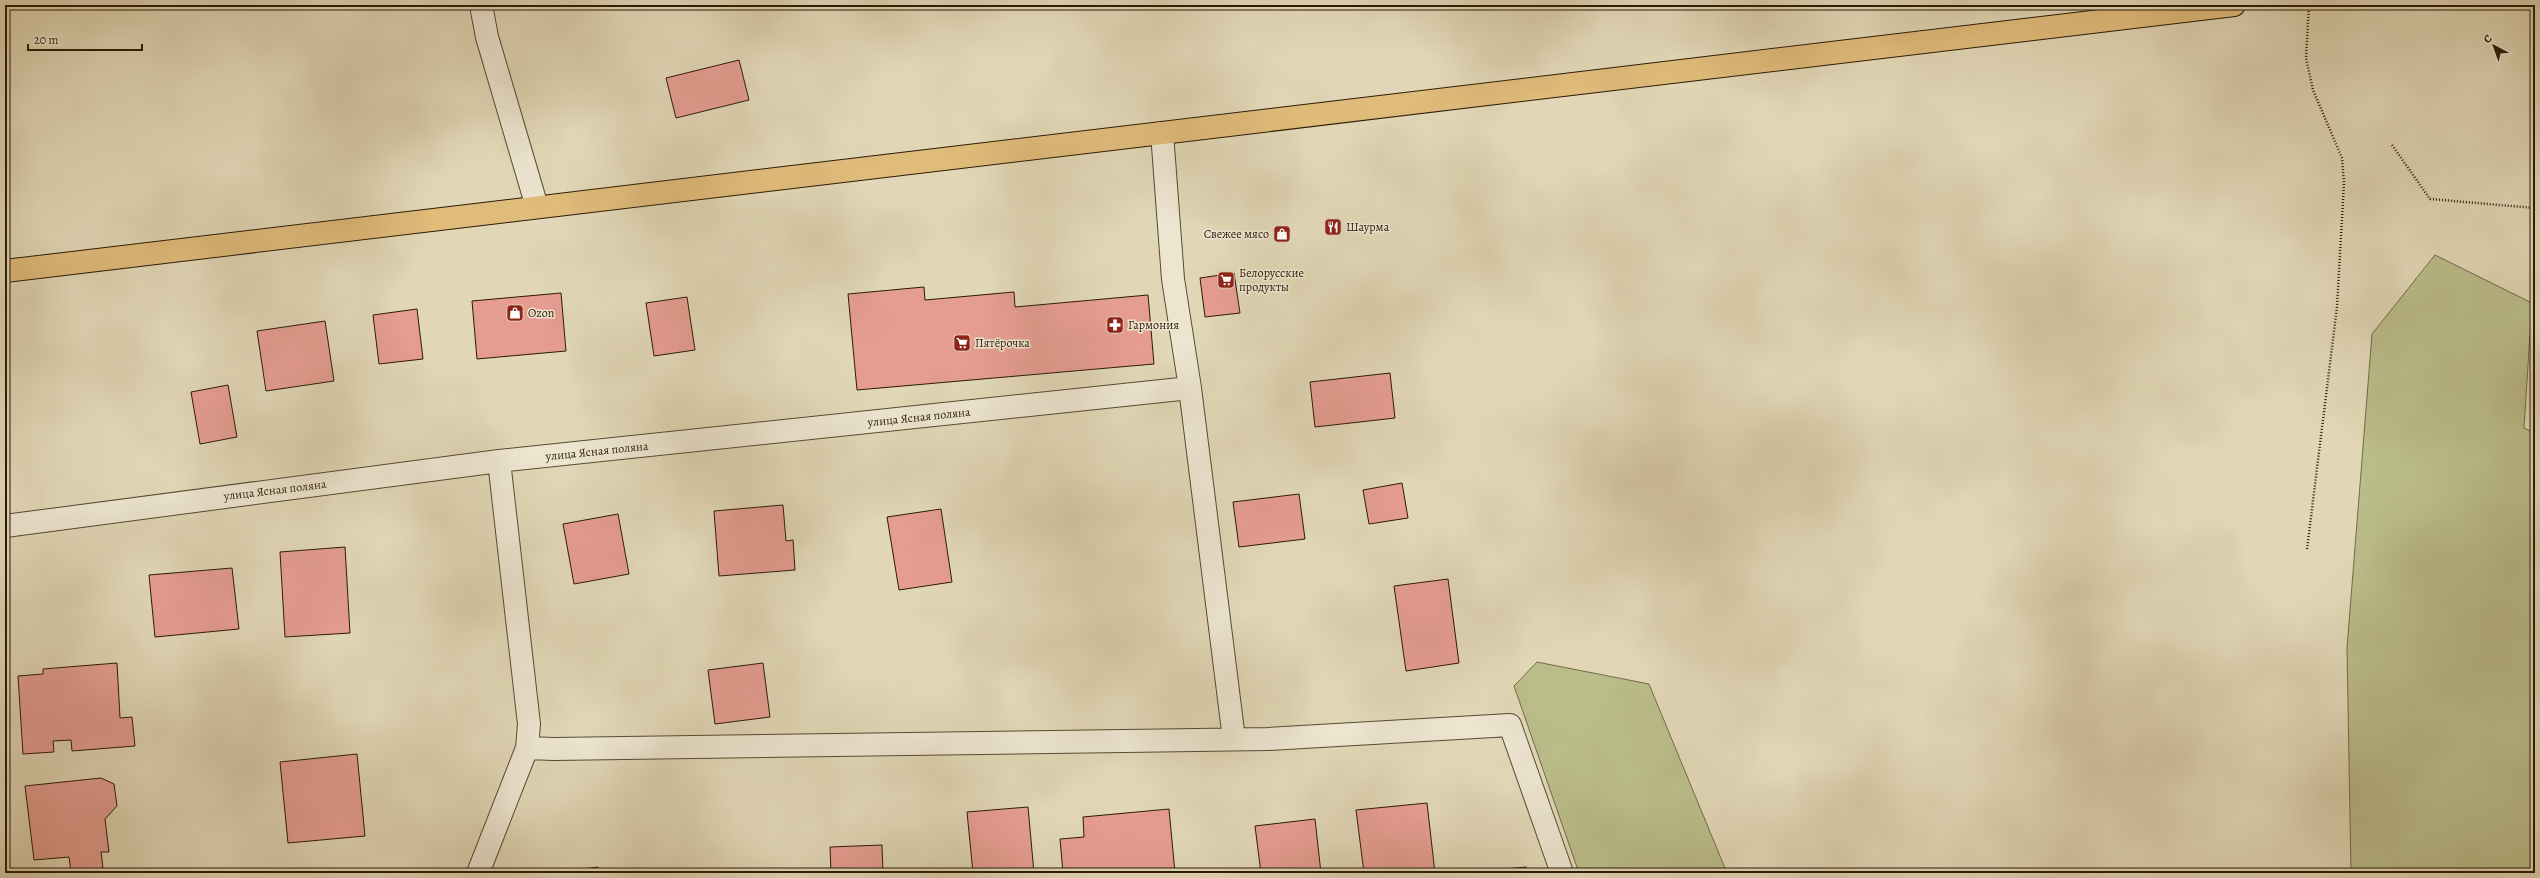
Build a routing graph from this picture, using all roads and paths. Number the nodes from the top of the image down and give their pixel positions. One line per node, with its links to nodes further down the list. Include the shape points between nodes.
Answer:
1 (481, 5): 6 (lane, via 487,37)
2 (2234, 5): 4 (main road)
3 (2309, 5): 12 (path, via 2306,58 2311,83 2342,158 2344,183 2337,307)
4 (1162, 132): 6 (main road); 9 (lane, via 1173,279)
5 (2392, 145): 7 (path, via 2430,199)
6 (537, 207): 8 (main road)
7 (2535, 208)
8 (5, 271)
9 (1190, 388): 10 (lane, улица Ясная поляна); 13 (lane)
10 (499, 461): 11 (lane, улица Ясная поляна); 14 (lane, via 529,724)
11 (5, 526)
12 (2307, 549)
13 (1234, 739): 14 (lane); 16 (lane, via 1510,725)
14 (527, 748): 15 (lane)
15 (478, 873)
16 (1562, 873)

